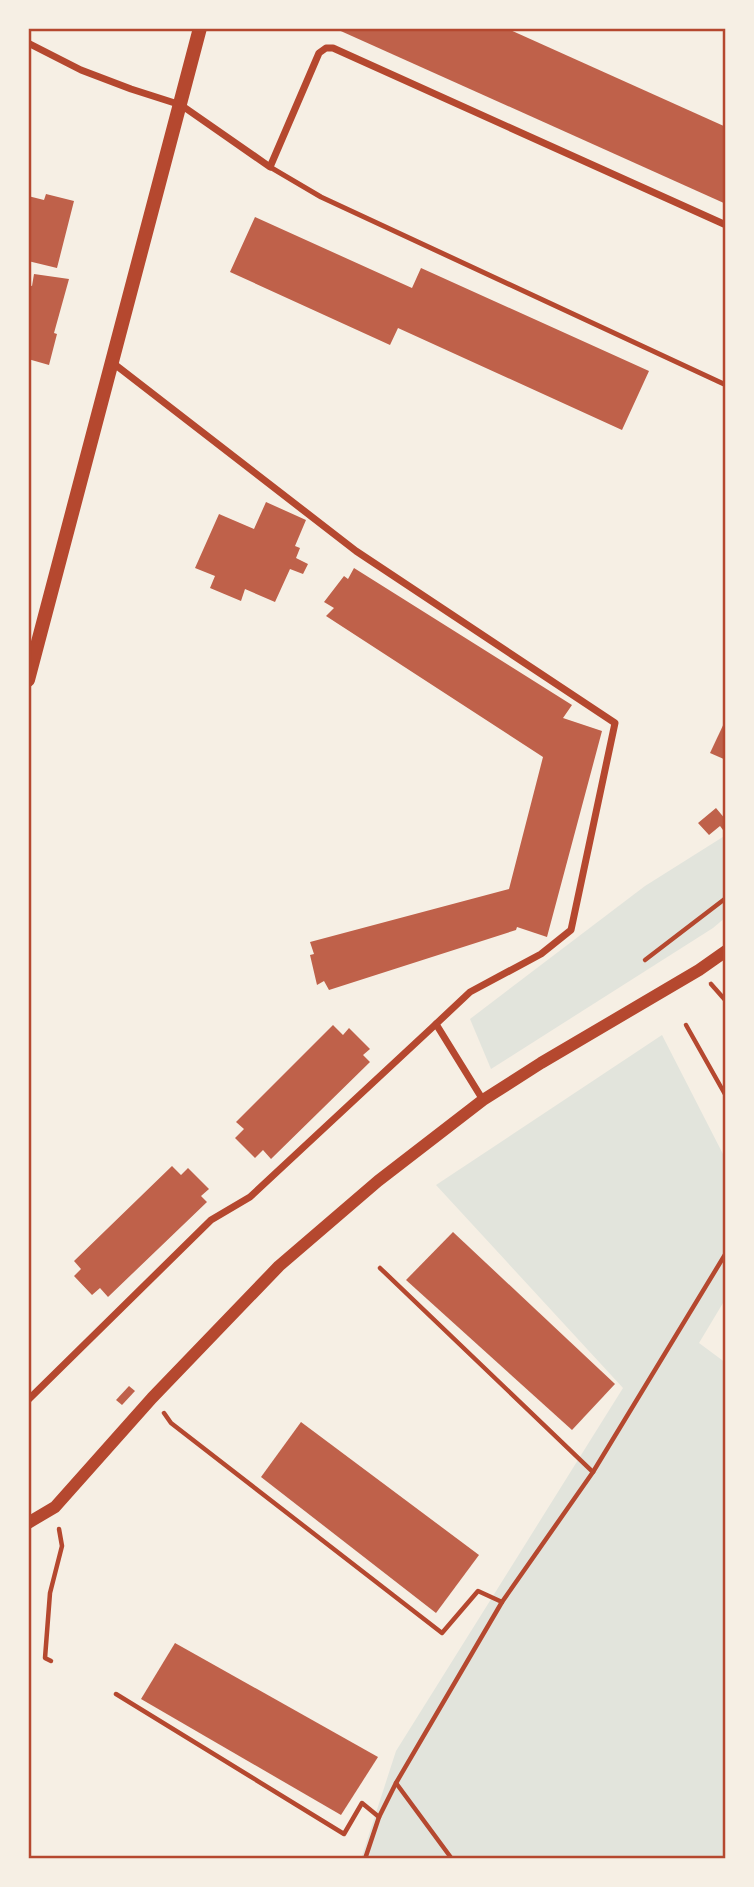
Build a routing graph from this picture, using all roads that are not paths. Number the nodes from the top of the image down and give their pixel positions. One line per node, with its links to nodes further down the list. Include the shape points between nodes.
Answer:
1 (200, 28): 3 (main road)
2 (28, 43): 3 (street, via 93,75)
3 (181, 105): 4 (street); 6 (main road)
4 (270, 167): 5 (street, via 319,53 333,48); 7 (lane, via 321,197)
5 (726, 225)
6 (113, 363): 8 (main road); 10 (street, via 356,551 615,723 571,930 541,954 470,992)
7 (726, 385)
8 (28, 680)
9 (726, 951): 11 (street)
10 (436, 1024): 11 (street); 12 (street, via 250,1197 211,1220)
11 (483, 1100): 13 (street, via 279,1266 55,1507)
12 (28, 1400)
13 (28, 1523)

